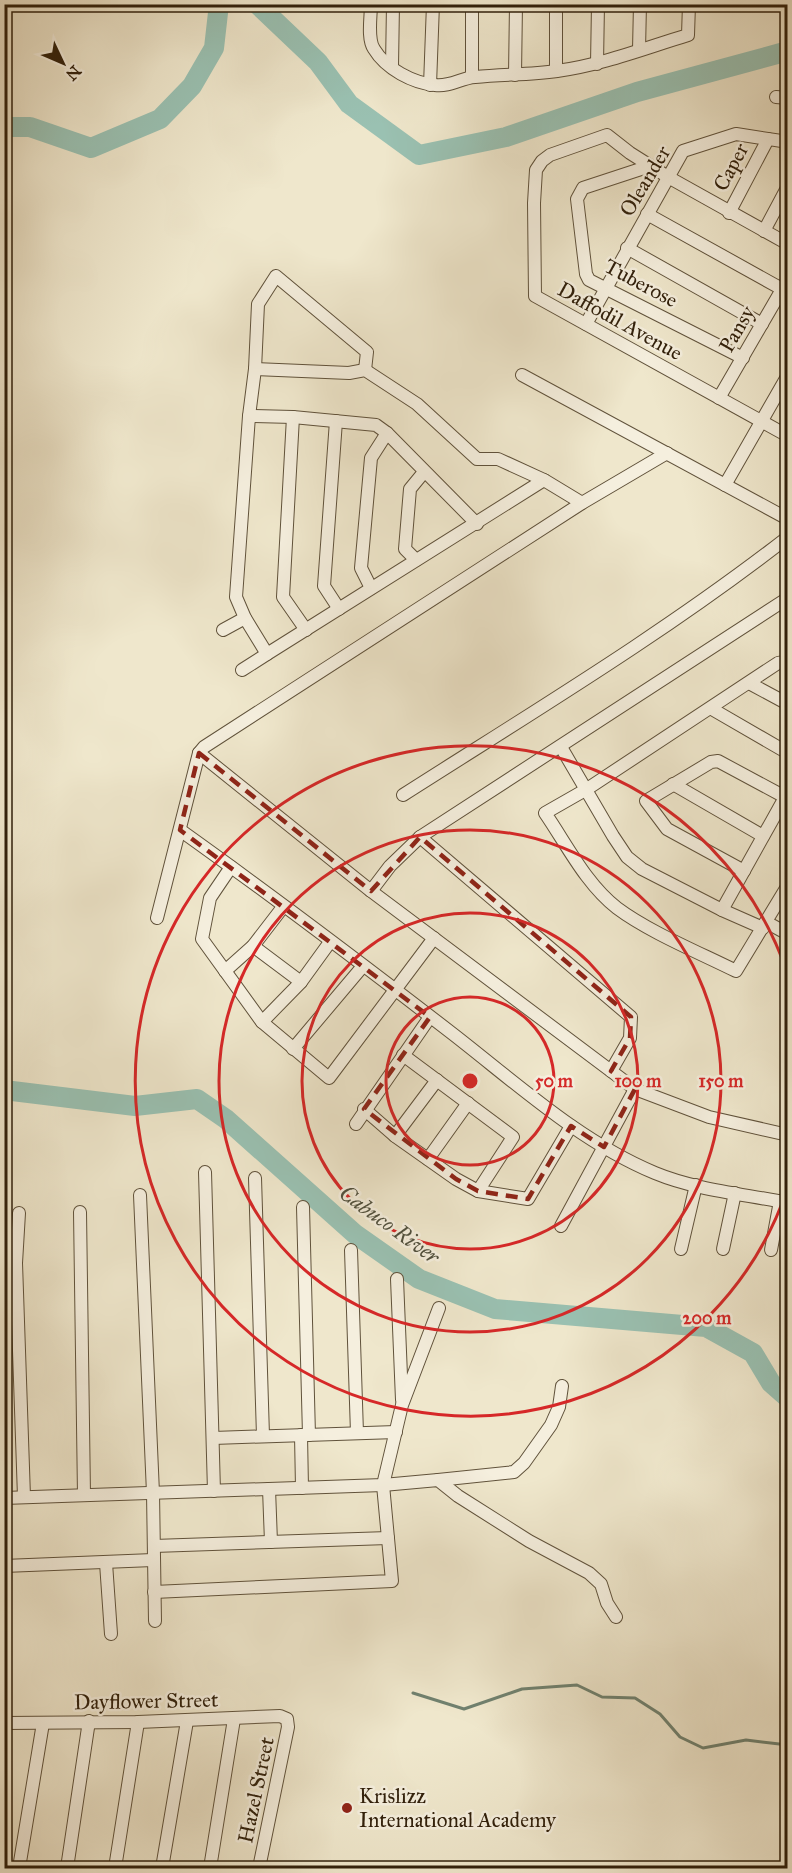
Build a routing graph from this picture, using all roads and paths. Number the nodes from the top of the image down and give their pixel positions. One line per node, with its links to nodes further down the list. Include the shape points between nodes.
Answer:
1 (370, 4): 12 (street, via 371,44)
2 (393, 4): 12 (street)
3 (433, 4): 16 (street)
4 (472, 4): 15 (street)
5 (516, 4): 14 (street)
6 (556, 4): 13 (street)
7 (598, 4): 11 (street)
8 (640, 4): 10 (street)
9 (688, 4): 10 (street, via 688,35)
10 (639, 50): 11 (street)
11 (597, 64): 13 (street)
12 (392, 66): 16 (street, via 416,82)
13 (556, 71): 14 (street)
14 (515, 75): 15 (street)
15 (472, 77): 16 (street, via 449,85)
16 (430, 85)
17 (768, 139): 18 (street, Oleander); 20 (street, Oleander, via 736,134 683,151); 23 (street, Caper)
18 (788, 142)
19 (650, 166): 20 (street); 28 (street, Tuberose, via 583,188 577,199 586,274 589,280); 29 (street, Daffodil Avenue, via 608,135 550,155 536,170 535,296)
20 (668, 177): 22 (street, Oleander); 23 (street)
21 (788, 186): 24 (street)
22 (647, 213): 26 (street, Oleander); 27 (street)
23 (729, 213): 24 (street)
24 (764, 231): 25 (street)
25 (788, 244)
26 (627, 248): 28 (street, Oleander); 30 (street)
27 (785, 284): 30 (street, Pansy)
28 (606, 287): 29 (street, Oleander); 31 (street, Tuberose)
29 (586, 324): 36 (street, Daffodil Avenue)
30 (762, 324): 31 (street, Pansy)
31 (742, 357): 36 (street, Pansy)
32 (255, 369): 33 (street, via 349,373); 33 (street, via 258,304 276,276 367,352); 37 (street)
33 (365, 370): 45 (street, via 417,404 477,459 498,459)
34 (522, 375): 43 (street)
35 (788, 375): 40 (street)
36 (719, 398): 40 (street, Daffodil Avenue)
37 (249, 416): 38 (street); 55 (street, via 236,597)
38 (293, 417): 39 (street); 57 (street, via 283,597)
39 (336, 421): 41 (street, via 376,425); 54 (street, via 324,586)
40 (762, 422): 42 (street, Daffodil Avenue); 46 (street)
41 (387, 433): 44 (street); 52 (street, via 371,458 361,568)
42 (788, 436)
43 (667, 453): 46 (street); 47 (street)
44 (424, 472): 49 (street); 51 (street, via 410,489 405,549)
45 (544, 480): 47 (street); 49 (street)
46 (725, 485): 48 (street)
47 (582, 503): 65 (street)
48 (788, 519)
49 (477, 524): 51 (street)
50 (788, 537): 70 (street, via 699,603)
51 (416, 560): 52 (street)
52 (372, 588): 54 (street)
53 (786, 602): 64 (street)
54 (339, 609): 57 (street)
55 (245, 618): 56 (street); 58 (street)
56 (224, 630)
57 (306, 630): 58 (street)
58 (267, 654): 60 (street)
59 (788, 661): 61 (street, via 778,663)
60 (242, 670)
61 (749, 683): 62 (street); 63 (street)
62 (788, 704)
63 (712, 709): 66 (street); 68 (street)
64 (561, 747): 68 (street); 73 (street)
65 (199, 753): 71 (street); 77 (street)
66 (788, 753)
67 (673, 784): 69 (street, via 718,761); 72 (street); 75 (street, via 646,801 667,830)
68 (587, 789): 79 (street, via 627,857 642,869); 81 (street, via 545,813 593,884 617,908 736,971)
69 (786, 794): 72 (street)
70 (403, 795)
71 (180, 830): 74 (street); 80 (street)
72 (763, 836): 75 (street)
73 (420, 837): 77 (street); 94 (street, via 631,1017 630,1038)
74 (231, 867): 78 (street); 87 (street, via 210,898 202,939)
75 (744, 871): 79 (street)
76 (787, 886): 81 (street)
77 (371, 891): 83 (street)
78 (283, 907): 84 (street); 85 (street)
79 (722, 910): 81 (street)
80 (157, 918)
81 (765, 925): 82 (street)
82 (788, 934)
83 (434, 938): 89 (street); 94 (street)
84 (330, 942): 86 (street); 88 (street)
85 (253, 946): 87 (street); 88 (street)
86 (363, 966): 89 (street); 92 (street)
87 (225, 971): 91 (street)
88 (301, 982): 91 (street)
89 (396, 990): 90 (street); 92 (street, via 329,1078)
90 (430, 1017): 93 (street); 100 (street)
91 (262, 1022): 92 (street)
92 (293, 1049)
93 (403, 1055): 95 (street); 98 (street)
94 (611, 1071): 96 (street)
95 (436, 1080): 97 (street); 102 (street)
96 (635, 1089): 101 (street, via 709,1117); 103 (street)
97 (468, 1103): 104 (street); 108 (street, via 513,1137)
98 (364, 1109): 99 (street); 102 (street)
99 (356, 1124)
100 (571, 1126): 103 (street); 108 (street, via 528,1199)
101 (788, 1135)
102 (395, 1136): 104 (street)
103 (604, 1147): 107 (street, via 655,1173); 115 (street)
104 (428, 1159): 108 (street)
105 (205, 1172): 130 (street)
106 (255, 1178): 129 (street)
107 (696, 1185): 109 (street); 116 (street)
108 (478, 1191)
109 (735, 1193): 111 (street); 118 (street)
110 (140, 1195): 136 (street)
111 (784, 1202): 119 (street)
112 (303, 1207): 128 (street)
113 (80, 1212): 137 (street)
114 (19, 1213): 120 (street)
115 (561, 1226)
116 (681, 1249)
117 (351, 1250): 127 (street)
118 (723, 1250)
119 (771, 1250)
120 (16, 1263): 121 (street); 138 (street)
121 (4, 1279)
122 (397, 1279): 125 (street)
123 (439, 1308): 125 (street)
124 (562, 1386): 131 (street, via 551,1425 514,1472)
125 (402, 1405): 126 (street)
126 (396, 1432): 127 (street); 132 (street)
127 (357, 1433): 128 (street)
128 (305, 1435): 129 (street); 133 (street)
129 (263, 1436): 130 (street)
130 (213, 1438): 135 (street)
131 (438, 1480): 132 (street); 147 (street, via 529,1541 589,1573 601,1584)
132 (383, 1485): 133 (street); 140 (street)
133 (302, 1488): 134 (street)
134 (269, 1489): 135 (street); 141 (street)
135 (214, 1491): 136 (street)
136 (153, 1493): 137 (street); 142 (street)
137 (84, 1495): 138 (street)
138 (24, 1497): 139 (street)
139 (4, 1498)
140 (388, 1538): 141 (street); 146 (street, via 392,1581)
141 (271, 1542): 142 (street)
142 (153, 1546): 143 (street)
143 (153, 1560): 144 (street); 146 (street)
144 (106, 1563): 145 (street); 149 (street)
145 (4, 1566)
146 (154, 1592): 148 (street)
147 (616, 1617)
148 (155, 1622)
149 (111, 1634)
150 (234, 1719): 151 (street, Dayflower Street); 153 (street, Dayflower Street); 161 (street)
151 (287, 1719): 162 (street, Hazel Street)
152 (89, 1721): 154 (street, Dayflower Street); 156 (street, Dayflower Street); 158 (street)
153 (187, 1721): 154 (street, Dayflower Street); 160 (street)
154 (138, 1722): 159 (street)
155 (4, 1723): 156 (street, Dayflower Street)
156 (43, 1723): 157 (street)
157 (19, 1869)
158 (67, 1869)
159 (115, 1869)
160 (162, 1869)
161 (210, 1869)
162 (259, 1869)

